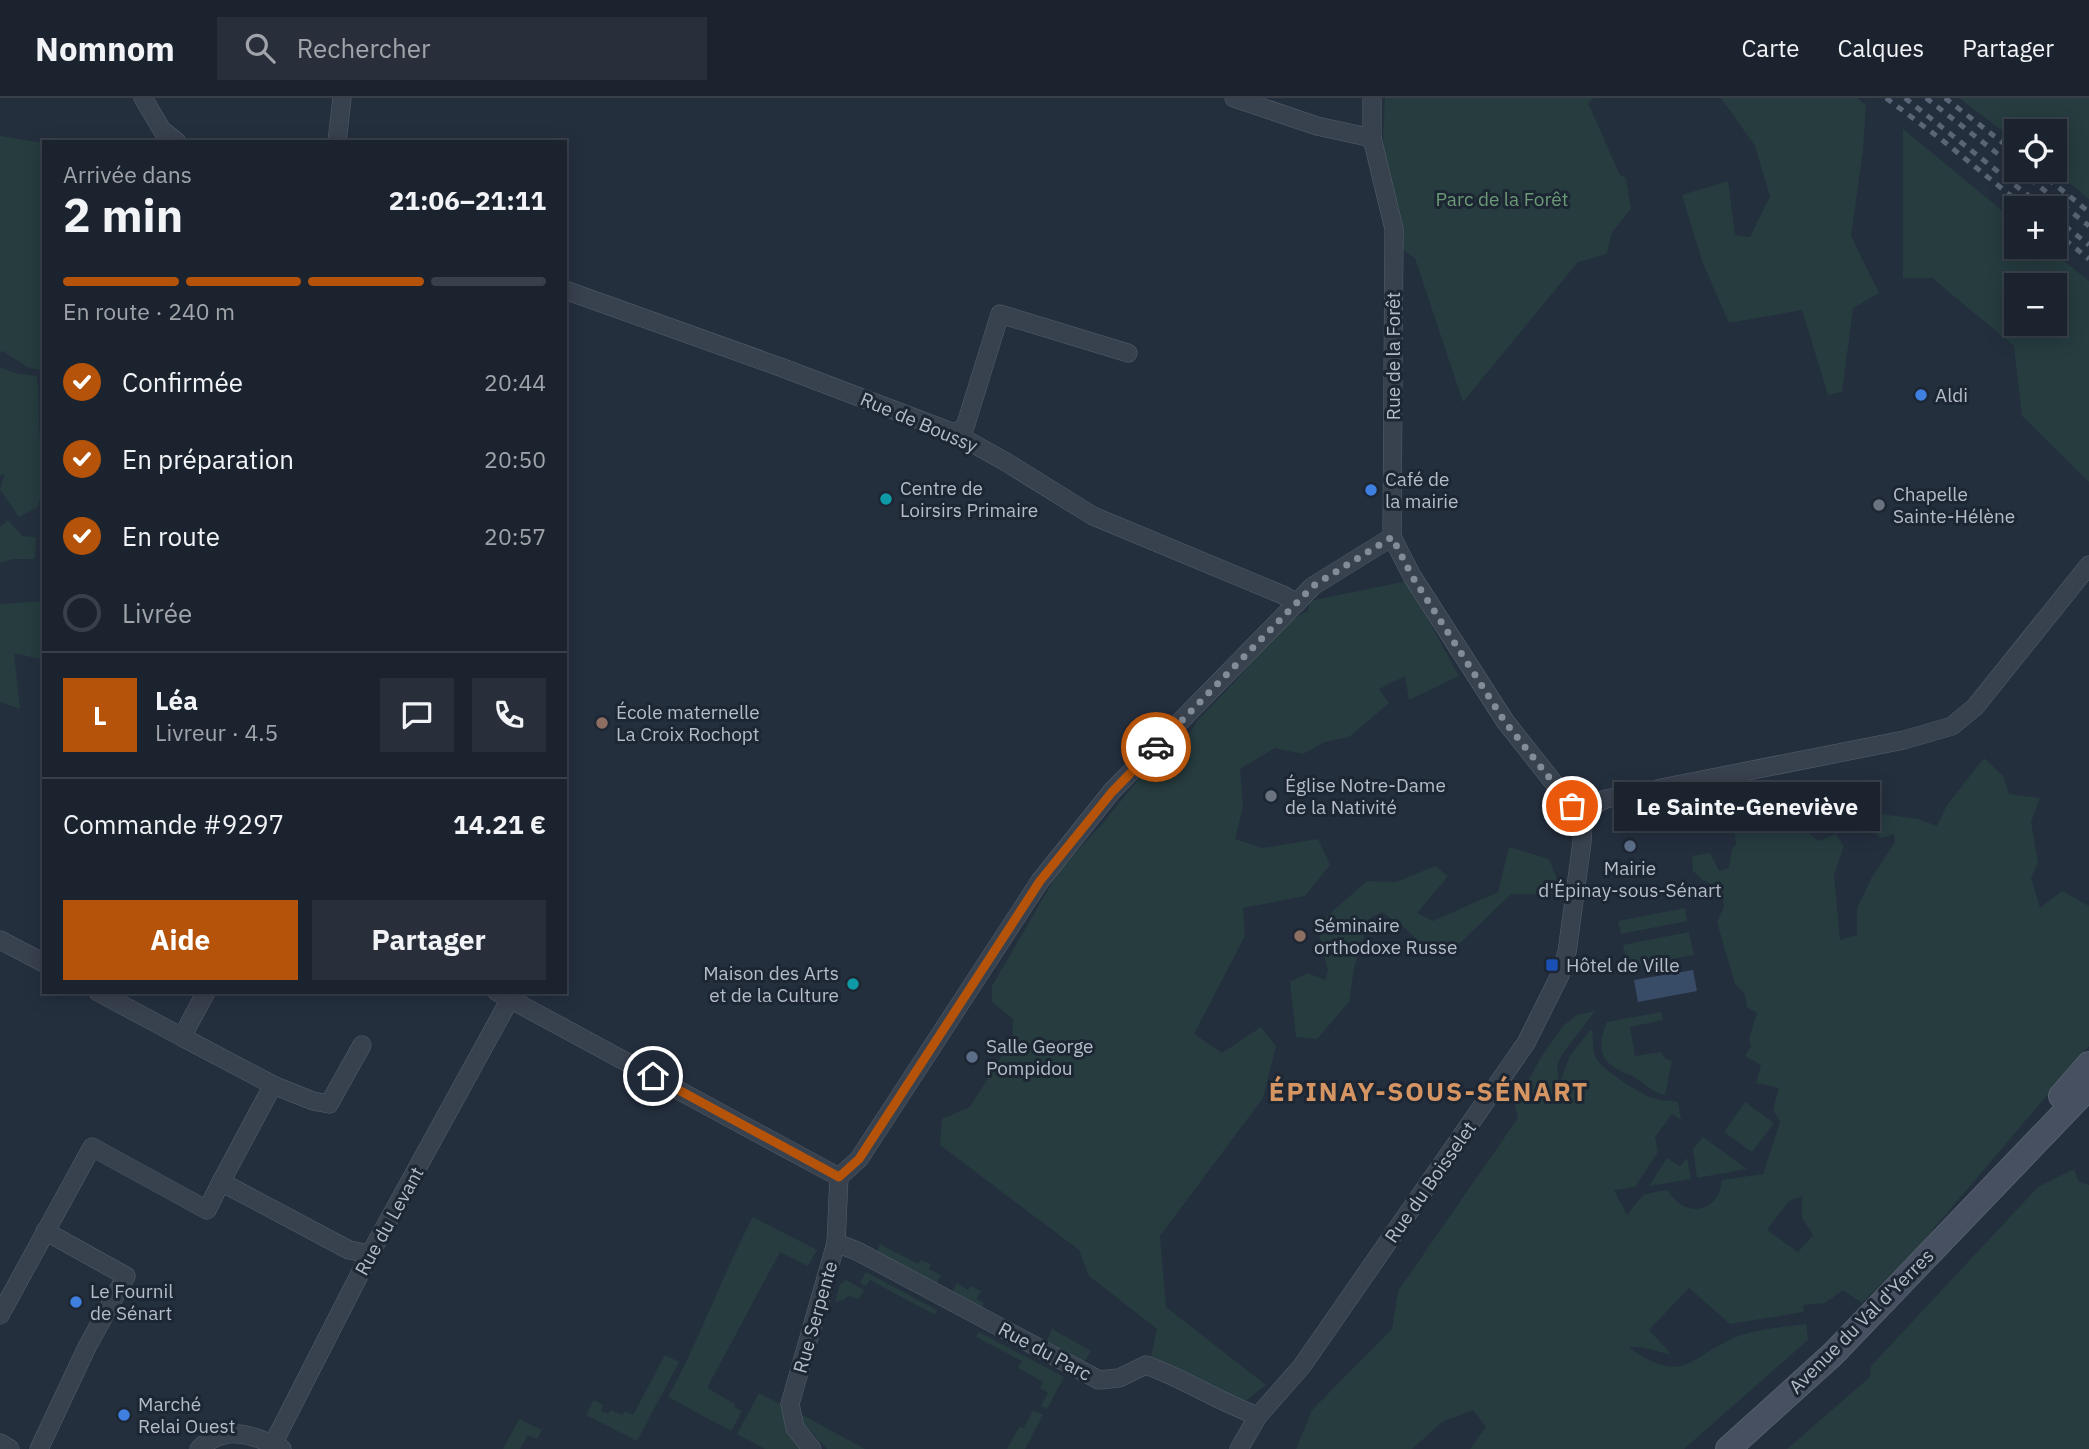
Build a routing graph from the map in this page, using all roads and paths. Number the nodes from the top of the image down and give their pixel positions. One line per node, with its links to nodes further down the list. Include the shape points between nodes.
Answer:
1 (143, 98): 6 (street, via 162,130)
2 (342, 98): 7 (street)
3 (1234, 98): 5 (street, via 1317,126)
4 (1372, 98): 5 (street, Rue de la Forêt)
5 (1372, 138): 11 (street, Rue de la Forêt, via 1394,229)
6 (174, 140)
7 (337, 140)
8 (567, 291): 10 (street, Rue de Boussy)
9 (1129, 353): 10 (street, via 1000,314 965,427)
10 (954, 433): 13 (street, Rue de Boussy, via 1093,516)
11 (1392, 537): 13 (street, via 1324,578); 14 (street, via 1505,722 1572,806)
12 (2089, 565): 14 (street, via 1975,708 1952,726 1904,740 1606,799)
13 (1297, 603): 25 (street, via 1112,792 1040,881 859,1159)
14 (1584, 809): 32 (street, Rue du Boisselet, via 1567,952 1531,1032 1302,1366)
15 (0, 940): 16 (street)
16 (42, 962)
17 (102, 994): 20 (street)
18 (205, 994): 20 (street)
19 (503, 996): 25 (street); 30 (street, Rue du Levant)
20 (182, 1037): 23 (street)
21 (362, 1045): 23 (street, via 330,1104)
22 (2089, 1063): 27 (main road, Avenue du Val d'Yerres)
23 (273, 1085): 26 (street)
24 (2089, 1087): 27 (main road, Avenue du Val d'Yerres)
25 (839, 1177): 29 (street, Rue Serpente)
26 (222, 1182): 28 (street, via 207,1210 92,1147); 30 (street, via 311,1238)
27 (1990, 1188): 40 (main road, Avenue du Val d'Yerres, via 1833,1354)
28 (46, 1231): 31 (street); 36 (street, via 126,1276)
29 (834, 1249): 32 (street, Rue du Parc, via 858,1251 1099,1380 1119,1378 1146,1365); 38 (street, Rue Serpente, via 790,1404 795,1428)
30 (370, 1254): 34 (street, Rue du Levant)
31 (0, 1315)
32 (1258, 1416): 39 (street, Rue du Boisselet)
33 (0, 1443): 35 (street)
34 (277, 1447): 37 (street, via 231,1432)
35 (10, 1449)
36 (39, 1449)
37 (199, 1449)
38 (812, 1449)
39 (1239, 1449)
40 (1728, 1449)

